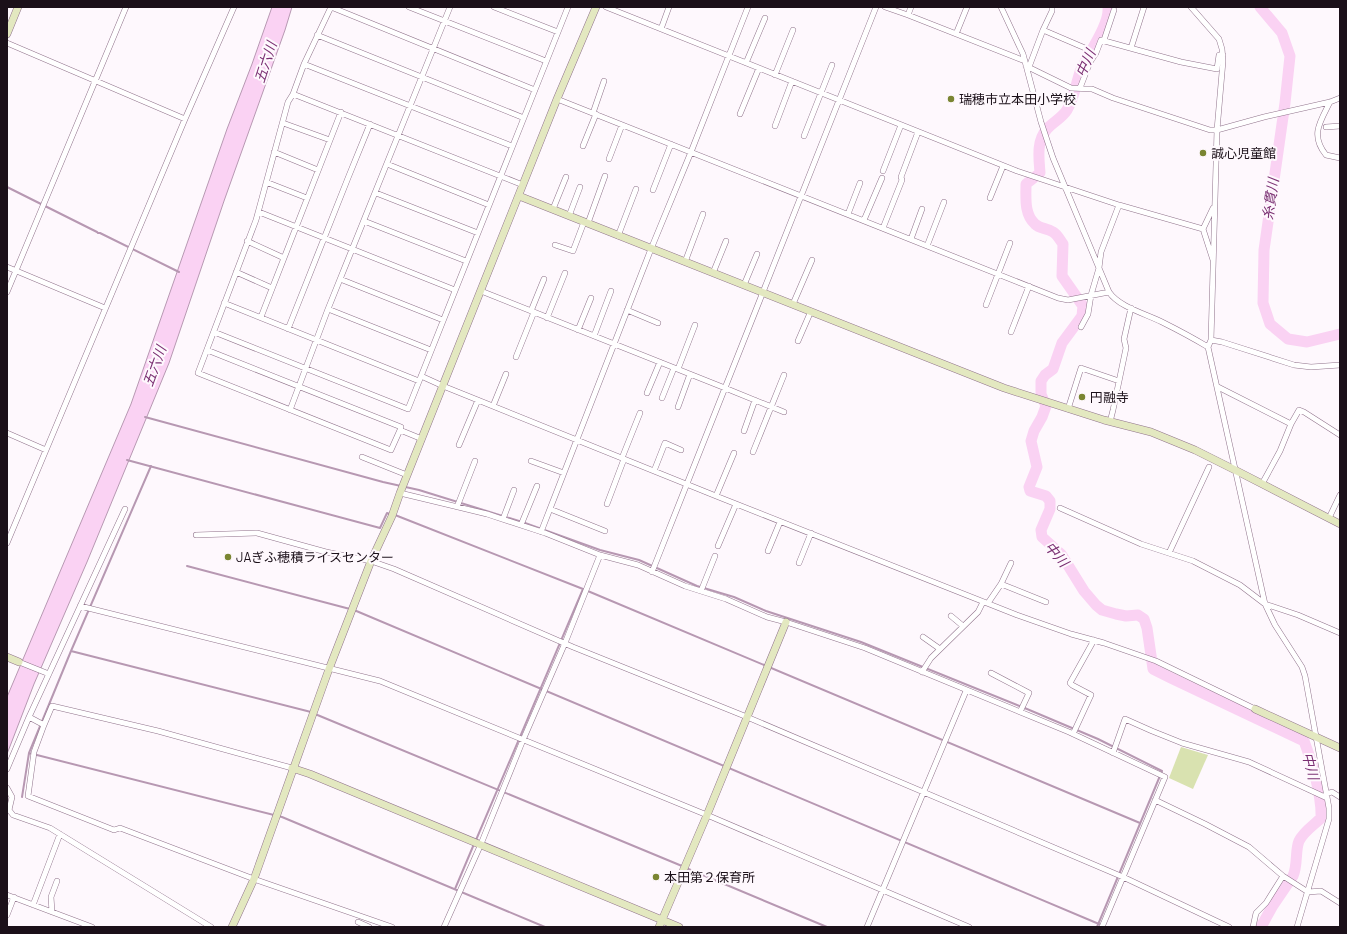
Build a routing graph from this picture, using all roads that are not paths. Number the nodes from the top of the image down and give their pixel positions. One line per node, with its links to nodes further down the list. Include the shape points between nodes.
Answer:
1 (18, 7): 30 (street)
2 (126, 7): 48 (street)
3 (234, 7): 64 (street)
4 (331, 7): 32 (street); 37 (street)
5 (409, 7): 25 (street)
6 (450, 7): 25 (street)
7 (494, 7): 29 (street)
8 (568, 7): 29 (street)
9 (596, 7): 56 (street)
10 (606, 7): 26 (street)
11 (669, 7): 26 (street)
12 (748, 7): 39 (street)
13 (876, 7): 57 (street)
14 (885, 7): 23 (street)
15 (911, 7): 23 (street)
16 (967, 7): 31 (street)
17 (1001, 7): 44 (street)
18 (1052, 7): 28 (street)
19 (1144, 7): 36 (street)
20 (1187, 7): 21 (street)
21 (1192, 8): 38 (street, via 1219,39)
22 (1114, 10): 33 (street)
23 (908, 15): 31 (street)
24 (765, 18): 42 (street)
25 (444, 21): 37 (street); 40 (street)
26 (661, 29): 39 (street)
27 (793, 30): 46 (street)
28 (1043, 30): 35 (street); 44 (street)
29 (558, 32): 40 (street)
30 (7, 34)
31 (956, 34): 44 (street)
32 (317, 36): 41 (street); 47 (street)
33 (1104, 40): 36 (street); 51 (street, via 1090,62)
34 (7, 43): 48 (street)
35 (1085, 48)
36 (1131, 48): 38 (street, via 1217,69 1219,55)
37 (433, 49): 47 (street); 52 (street)
38 (1223, 54): 72 (street)
39 (729, 56): 42 (street); 81 (street)
40 (546, 61): 52 (street)
41 (304, 64): 54 (street); 59 (street)
42 (746, 64): 45 (street)
43 (832, 65): 53 (street)
44 (1027, 65): 51 (street, via 1071,88); 96 (street, via 1041,122)
45 (759, 68): 46 (street); 62 (street)
46 (775, 75): 50 (street)
47 (421, 78): 59 (street); 63 (street)
48 (95, 81): 64 (street); 139 (street)
49 (604, 81): 61 (street)
50 (792, 81): 53 (street); 69 (street)
51 (1079, 88): 72 (street, via 1092,89 1210,130)
52 (535, 90): 63 (street)
53 (821, 93): 57 (street); 75 (street)
54 (293, 94): 60 (street); 65 (street, via 288,102)
55 (1340, 98): 58 (street)
56 (557, 99): 61 (street); 94 (street)
57 (840, 100): 68 (street); 100 (street)
58 (1330, 102): 72 (street, via 1264,116); 82 (street, via 1317,130 1318,142 1326,155)
59 (410, 106): 74 (street); 78 (street)
60 (341, 112): 66 (street); 76 (street)
61 (594, 114): 67 (street); 79 (street)
62 (740, 114)
63 (524, 118): 78 (street)
64 (185, 119): 160 (street)
65 (283, 123): 76 (street); 80 (street)
66 (370, 124): 74 (street); 122 (street)
67 (622, 125): 77 (street); 83 (street)
68 (901, 125): 73 (street); 87 (street)
69 (775, 126)
70 (1340, 126): 71 (street)
71 (1326, 127)
72 (1217, 130): 107 (street)
73 (918, 132): 85 (street); 118 (street)
74 (399, 135): 84 (street); 88 (street)
75 (804, 136)
76 (330, 140): 86 (street)
77 (671, 144): 81 (street); 98 (street)
78 (512, 146): 88 (street)
79 (583, 146)
80 (274, 152): 86 (street); 92 (street)
81 (691, 152): 100 (street); 129 (street)
82 (1340, 158)
83 (609, 159)
84 (387, 164): 99 (street); 105 (street)
85 (1003, 166): 96 (street); 103 (street)
86 (318, 170): 102 (street)
87 (884, 171)
88 (500, 175): 94 (street); 105 (street)
89 (605, 176): 116 (street)
90 (566, 177): 108 (street)
91 (882, 178): 114 (street)
92 (266, 182): 102 (street); 110 (street)
93 (860, 184): 112 (street)
94 (523, 185): 101 (street)
95 (580, 187): 113 (street)
96 (1065, 188): 106 (street); 138 (street)
97 (636, 189): 121 (street)
98 (653, 190)
99 (376, 193): 115 (street); 120 (street)
100 (802, 195): 112 (street); 153 (street)
101 (519, 196): 108 (street); 150 (street)
102 (307, 198): 117 (street)
103 (990, 198)
104 (944, 202): 128 (street)
105 (489, 205): 120 (street)
106 (1119, 205): 119 (street); 138 (street, via 1101,252)
107 (1215, 205): 119 (street); 136 (street)
108 (553, 209): 113 (street)
109 (922, 209): 123 (street)
110 (259, 212): 117 (street); 124 (street)
111 (704, 214): 135 (street)
112 (848, 214): 114 (street)
113 (569, 216): 116 (street)
114 (864, 220): 118 (street)
115 (364, 221): 130 (street); 134 (street)
116 (586, 223): 121 (street); 127 (street, via 573,251)
117 (296, 226): 122 (street); 132 (street)
118 (883, 228): 123 (street)
119 (1203, 229): 136 (street)
120 (478, 233): 134 (street)
121 (618, 236): 129 (street)
122 (324, 237): 130 (street); 172 (street)
123 (911, 239): 128 (street)
124 (247, 241): 132 (street); 140 (street)
125 (726, 241): 142 (street)
126 (1010, 243): 143 (street)
127 (555, 245)
128 (927, 246): 143 (street)
129 (651, 249): 135 (street); 163 (street)
130 (352, 250): 144 (street); 149 (street)
131 (757, 254): 146 (street)
132 (284, 258): 148 (street)
133 (812, 260): 158 (street)
134 (466, 261): 149 (street)
135 (685, 262): 142 (street)
136 (1214, 262): 179 (street)
137 (7, 267): 139 (street)
138 (1099, 268): 154 (street); 155 (street)
139 (16, 271): 152 (street); 160 (street)
140 (236, 272): 148 (street); 157 (street)
141 (565, 273): 167 (street)
142 (713, 273): 146 (street)
143 (998, 274): 147 (street); 159 (street)
144 (340, 279): 162 (street); 168 (street)
145 (544, 279): 165 (street)
146 (744, 285): 153 (street)
147 (1029, 286): 155 (street, via 1068,300); 175 (street)
148 (272, 288): 166 (street)
149 (455, 290): 168 (street)
150 (481, 291): 165 (street); 195 (street)
151 (611, 291): 176 (street)
152 (7, 292)
153 (764, 292): 158 (street); 197 (street)
154 (1109, 292): 155 (street); 161 (street, via 1112,297)
155 (1091, 295): 171 (street, via 1088,314)
156 (591, 298): 173 (street)
157 (224, 303): 166 (street); 174 (street)
158 (793, 304): 164 (street)
159 (986, 305)
160 (105, 308): 218 (street)
161 (1131, 308): 181 (street); 193 (street)
162 (328, 309): 177 (street); 183 (street)
163 (626, 310): 169 (street); 180 (street)
164 (811, 311): 178 (street); 205 (street, via 1004,388)
165 (533, 312): 167 (street); 184 (street)
166 (261, 317): 172 (street)
167 (547, 318): 173 (street)
168 (443, 320): 183 (street)
169 (658, 323)
170 (695, 325): 187 (street)
171 (1081, 328)
172 (288, 329): 177 (street)
173 (578, 330): 176 (street)
174 (214, 332): 182 (street); 188 (street)
175 (1011, 332)
176 (594, 336): 180 (street)
177 (317, 340): 188 (street); 192 (street)
178 (798, 340)
179 (1211, 340): 181 (street); 186 (street, via 1294,365)
180 (613, 344): 185 (street); 216 (street)
181 (1208, 346): 196 (street)
182 (207, 350): 194 (street); 206 (street, via 198,373)
183 (431, 350): 192 (street)
184 (516, 357)
185 (660, 362): 187 (street); 198 (street)
186 (1340, 365)
187 (676, 368): 190 (street); 199 (street)
188 (306, 369): 192 (street, via 408,409); 194 (street)
189 (506, 374): 202 (street)
190 (690, 374): 197 (street); 203 (street)
191 (784, 375): 204 (street)
192 (420, 378): 195 (street)
193 (1119, 381): 205 (street, via 1081,368); 209 (street)
194 (299, 386): 206 (street); 211 (street, via 401,427)
195 (443, 386): 200 (street); 215 (street)
196 (1218, 387): 210 (street); 227 (street)
197 (725, 388): 201 (street); 231 (street)
198 (647, 393)
199 (662, 398)
200 (478, 400): 202 (street); 217 (street)
201 (755, 400): 204 (street); 212 (street)
202 (493, 406): 216 (street)
203 (678, 407)
204 (771, 407): 207 (street); 220 (street)
205 (1068, 409): 209 (street)
206 (290, 410): 211 (street, via 391,450)
207 (784, 412)
208 (640, 413): 223 (street)
209 (1110, 422): 227 (street, via 1151,432)
210 (1291, 424): 214 (street, via 1299,410); 232 (street)
211 (400, 430): 215 (street)
212 (744, 431)
213 (7, 433): 218 (street)
214 (1340, 435)
215 (422, 439): 230 (street)
216 (577, 440): 223 (street); 229 (street)
217 (458, 445)
218 (46, 450): 253 (street)
219 (680, 450): 228 (street, via 665,443)
220 (753, 452)
221 (734, 453): 237 (street)
222 (362, 457): 230 (street)
223 (623, 458): 228 (street); 238 (street)
224 (475, 461): 240 (street)
225 (532, 461): 229 (street)
226 (1209, 467): 256 (street)
227 (1235, 470): 232 (street); 267 (street)
228 (654, 471): 231 (street)
229 (564, 473): 243 (street)
230 (407, 475): 235 (street)
231 (687, 484): 237 (street); 262 (street)
232 (1262, 484): 244 (street)
233 (537, 486): 248 (street)
234 (514, 490): 245 (street)
235 (400, 493): 240 (street); 259 (street)
236 (1340, 495): 244 (street)
237 (716, 496): 239 (street)
238 (606, 504)
239 (736, 504): 246 (street); 254 (street)
240 (457, 507): 245 (street)
241 (1060, 508): 256 (street, via 1141,544)
242 (125, 509): 268 (street)
243 (550, 509): 249 (street); 250 (street)
244 (1329, 518): 247 (street)
245 (503, 519): 248 (street)
246 (780, 522): 251 (street); 255 (street)
247 (1340, 524)
248 (521, 525): 250 (street)
249 (605, 531)
250 (542, 532): 257 (street)
251 (811, 533): 260 (street); 265 (street)
252 (196, 535): 259 (street, via 257,533)
253 (7, 543)
254 (718, 546)
255 (768, 551)
256 (1169, 553): 267 (street, via 1226,577)
257 (600, 555): 262 (street, via 638,565); 275 (street)
258 (715, 556): 264 (street)
259 (371, 562): 275 (street, via 394,569); 279 (street)
260 (799, 563)
261 (1011, 563): 263 (street)
262 (652, 572): 264 (street)
263 (1001, 584): 265 (street); 266 (street)
264 (701, 591): 270 (street)
265 (986, 602): 271 (street); 274 (street)
266 (1046, 602)
267 (1265, 604): 272 (street); 290 (street, via 1302,668 1309,691)
268 (80, 606): 279 (street); 281 (street)
269 (951, 616): 271 (street)
270 (786, 622): 280 (street); 287 (street)
271 (964, 626): 276 (street)
272 (1340, 633)
273 (923, 636): 276 (street)
274 (1094, 640): 284 (street, via 1156,661); 289 (street, via 1070,683 1091,695)
275 (565, 643): 287 (street); 291 (street)
276 (940, 649): 280 (street)
277 (7, 657): 278 (street)
278 (19, 662): 281 (street)
279 (329, 669): 291 (street, via 380,681); 294 (street)
280 (923, 669): 283 (street)
281 (47, 673): 286 (street)
282 (991, 673): 285 (street, via 1029,693)
283 (966, 691): 285 (street); 297 (street)
284 (1255, 709): 290 (street)
285 (1020, 712): 289 (street)
286 (28, 717): 288 (street); 295 (street)
287 (747, 717): 297 (street); 301 (street)
288 (44, 725): 294 (street, via 52,706 158,731); 306 (street, via 34,755 28,796 114,830 120,828)
289 (1073, 734): 293 (street)
290 (1316, 738): 292 (street); 298 (street)
291 (523, 740): 301 (street); 303 (street)
292 (1340, 748)
293 (1113, 753): 298 (street, via 1125,719 1182,743 1249,762); 300 (street, via 1165,777)
294 (292, 768): 303 (street); 306 (street)
295 (7, 769)
296 (7, 788): 302 (street, via 12,797 9,810 13,815)
297 (924, 792): 305 (street); 308 (street)
298 (1327, 796): 299 (street, via 1332,792); 309 (street, via 1329,819)
299 (1340, 797)
300 (1155, 800): 304 (street, via 1249,847); 305 (street)
301 (706, 815): 308 (street); 317 (street)
302 (60, 834): 313 (street); 320 (street)
303 (481, 844): 317 (street); 324 (street)
304 (1283, 876): 309 (street); 331 (street, via 1266,903 1256,913)
305 (1123, 877): 329 (street); 330 (street)
306 (254, 879): 316 (street); 321 (street)
307 (57, 881): 314 (street, via 51,897)
308 (882, 890): 327 (street); 328 (street)
309 (1308, 892): 312 (street, via 1321,891); 332 (street)
310 (7, 895): 311 (street)
311 (14, 897): 313 (street); 315 (street)
312 (1340, 902)
313 (33, 905): 314 (street)
314 (52, 912): 319 (street)
315 (7, 915)
316 (374, 920): 322 (street); 323 (street)
317 (662, 920): 325 (street); 326 (street)
318 (358, 922): 322 (street)
319 (92, 927)
320 (211, 927)
321 (232, 927)
322 (370, 927)
323 (392, 927)
324 (444, 927)
325 (659, 927)
326 (679, 927)
327 (867, 927)
328 (969, 927)
329 (1102, 927)
330 (1229, 927)
331 (1253, 927)
332 (1297, 927)

